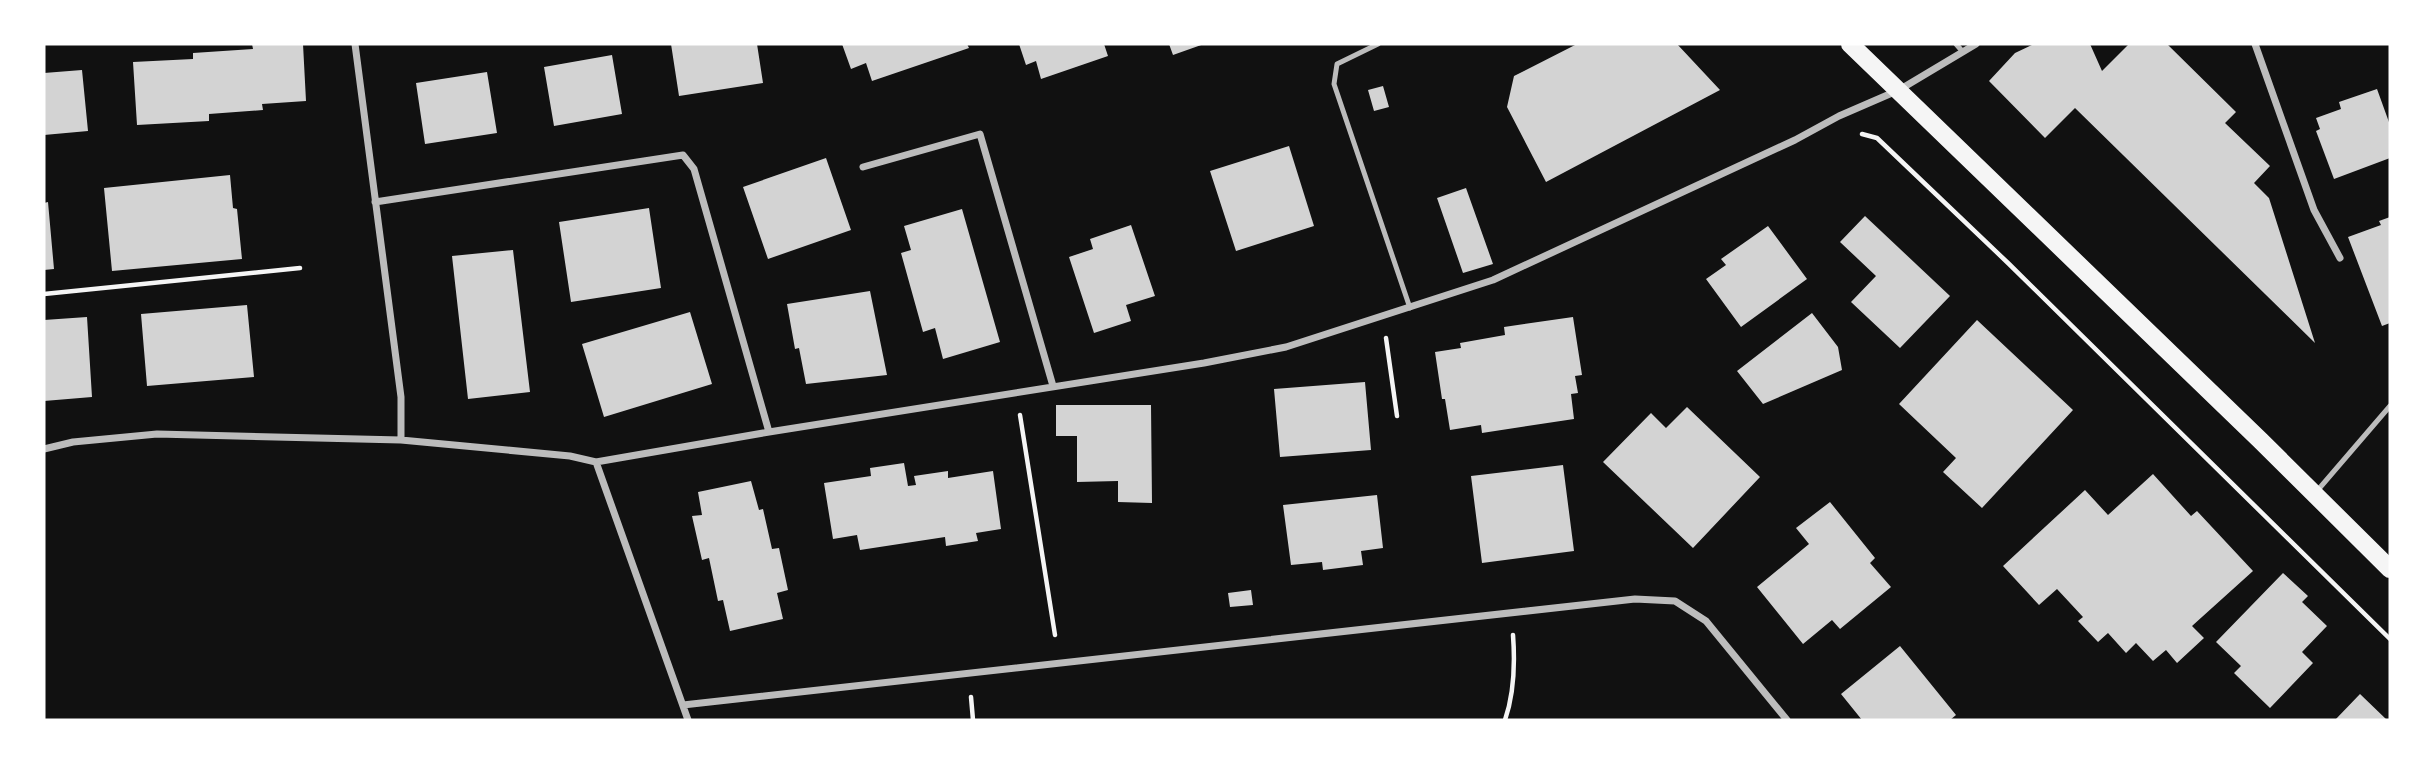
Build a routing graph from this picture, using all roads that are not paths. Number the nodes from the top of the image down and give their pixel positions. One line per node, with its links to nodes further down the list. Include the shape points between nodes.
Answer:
1 (355, 44): 10 (street)
2 (1378, 44): 12 (lane, via 1337,64 1334,84)
3 (1850, 44): 8 (main road)
4 (1956, 44): 7 (lane)
5 (1976, 44): 7 (street)
6 (2255, 44): 11 (street, via 2314,210)
7 (1963, 52): 8 (street)
8 (1899, 90): 12 (street, via 1493,280); 19 (main road)
9 (863, 167): 13 (street, via 980,134)
10 (375, 202): 15 (street, via 683,155 694,169); 16 (street, via 401,397)
11 (2340, 258)
12 (1410, 309): 13 (street, via 1286,347)
13 (1053, 387): 15 (street)
14 (2390, 406): 19 (lane)
15 (769, 432): 18 (street)
16 (401, 440): 17 (street, via 157,434); 18 (street)
17 (44, 449)
18 (596, 462): 21 (street)
19 (2315, 494): 20 (main road)
20 (2390, 569)
21 (683, 705): 22 (street); 23 (street, via 1635,599 1675,601 1706,621)
22 (688, 720)
23 (1787, 720)

